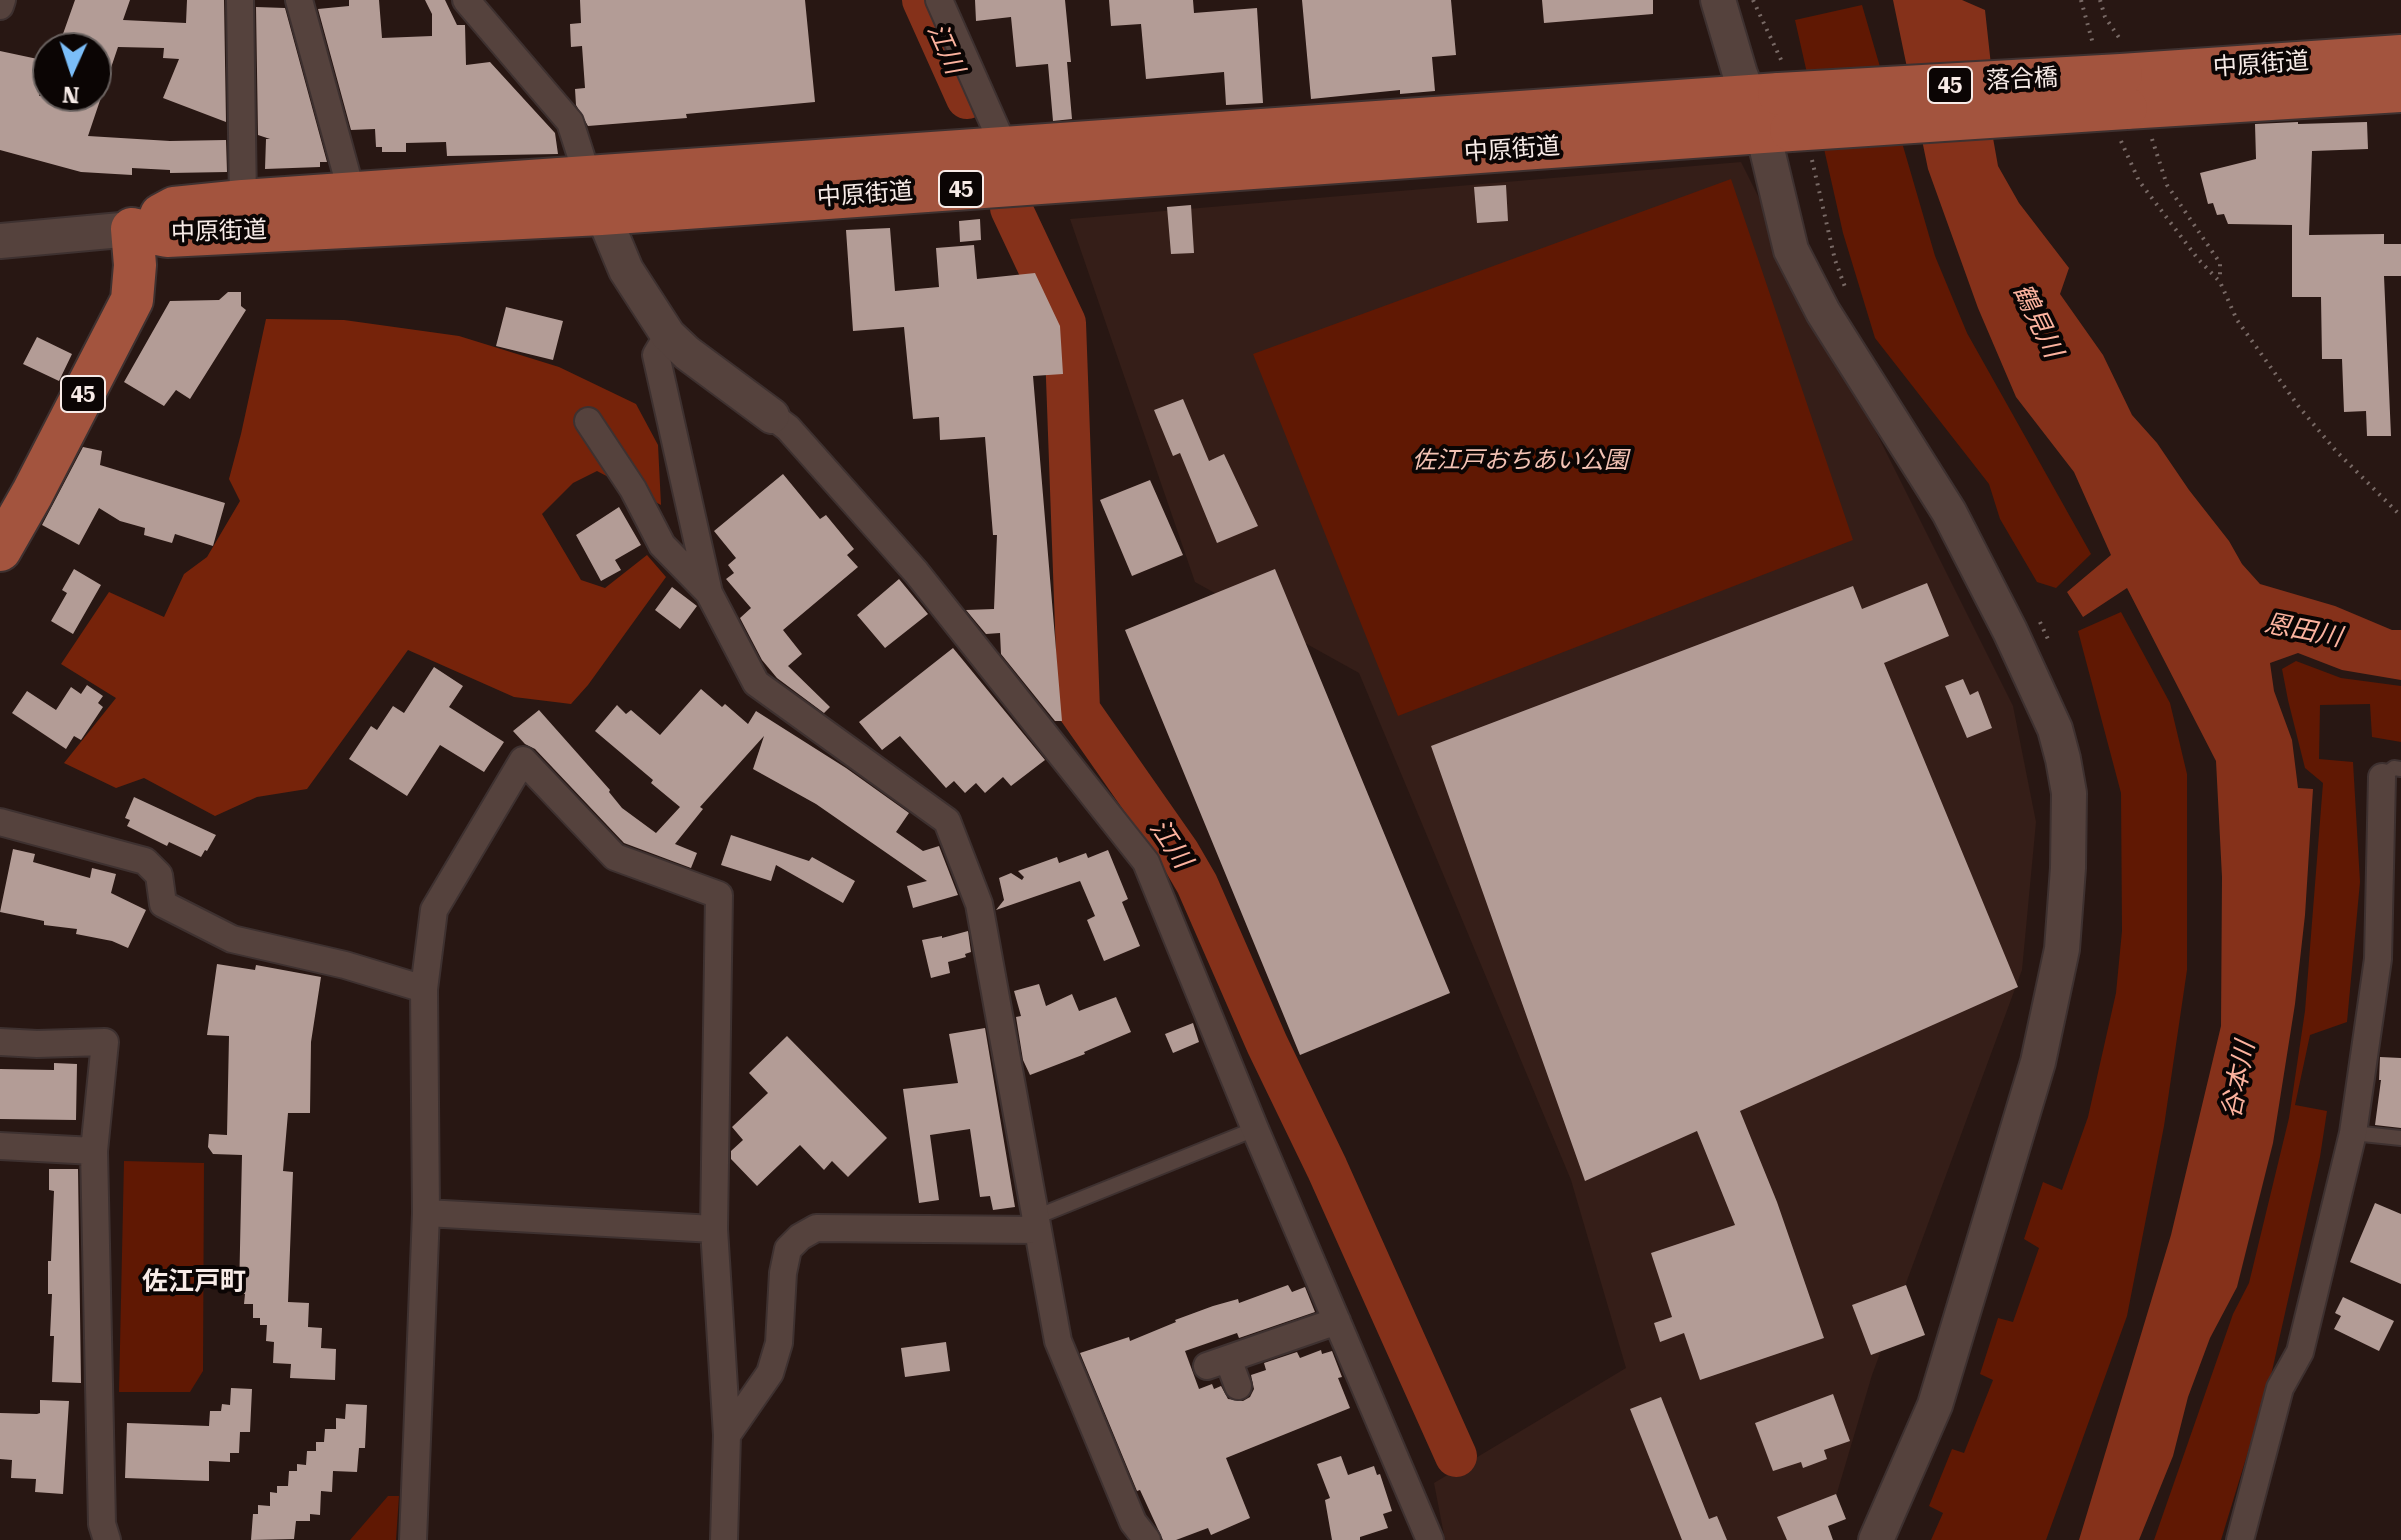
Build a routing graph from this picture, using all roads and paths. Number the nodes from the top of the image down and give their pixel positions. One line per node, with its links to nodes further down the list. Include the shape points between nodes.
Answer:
1 (2, 0): 10 (street)
2 (240, 0): 18 (street)
3 (299, 0): 16 (street)
4 (466, 0): 17 (street, via 570,122)
5 (939, 0): 15 (street)
6 (1718, 0): 14 (street)
7 (1753, 0): 14 (path)
8 (2081, 0): 13 (path)
9 (2100, 0): 13 (path)
10 (0, 6)
11 (2401, 56): 13 (main road, 中原街道 / 45)
12 (2401, 91): 13 (main road, 中原街道 / 45)
13 (2123, 92): 14 (main road, 落合橋 / 45, bridge); 21 (path, via 2167,185 2220,263); 21 (path, via 2139,181)
14 (1779, 112): 15 (main road, 中原街道 / 45); 17 (main road, 中原街道 / 45); 22 (path); 51 (street, via 1791,250 1823,312 1949,512 2010,631 2055,729 2069,793 2062,949 2038,1062 1935,1405)
15 (1005, 149): 17 (main road, 中原街道 / 45)
16 (352, 194): 17 (main road, 中原街道 / 45); 18 (main road, 中原街道 / 45)
17 (594, 196): 19 (main road, 中原街道 / 45, via 167,236); 23 (street, via 626,270)
18 (243, 201): 19 (main road, 中原街道 / 45, via 174,208)
19 (132, 229): 20 (street); 27 (main road, 45, via 132,300)
20 (0, 241)
21 (2220, 282): 26 (path, via 2237,320 2299,407)
22 (1849, 297)
23 (668, 335): 24 (street); 28 (street, via 656,355)
24 (772, 416): 35 (street, via 916,572 1146,862)
25 (588, 421): 28 (street, via 662,545)
26 (2401, 516)
27 (0, 550)
28 (709, 593): 41 (street, via 756,683 947,821 979,904)
29 (2037, 617): 30 (path)
30 (2049, 643)
31 (2391, 773): 36 (street, via 2378,959)
32 (0, 822): 33 (street, via 145,861 159,875 163,904 232,939)
33 (424, 989): 40 (street); 42 (street, via 434,910 523,760 615,857 719,895)
34 (0, 1042): 39 (street, via 105,1042)
35 (1255, 1129): 41 (lane); 43 (street)
36 (2353, 1133): 37 (lane); 52 (street, via 2300,1352 2280,1388)
37 (2401, 1138)
38 (0, 1146): 39 (street)
39 (94, 1151): 46 (street, via 102,1524)
40 (426, 1213): 42 (street); 47 (street)
41 (1037, 1224): 45 (street, via 816,1228 800,1237 788,1249 779,1343 770,1373); 49 (street, via 1058,1341 1133,1522)
42 (714, 1229): 45 (street)
43 (1337, 1321): 44 (street, via 1218,1363); 50 (street)
44 (1238, 1386)
45 (727, 1435): 48 (street)
46 (107, 1540)
47 (413, 1540)
48 (724, 1540)
49 (1147, 1540)
50 (1430, 1540)
51 (1876, 1540)
52 (2240, 1540)

